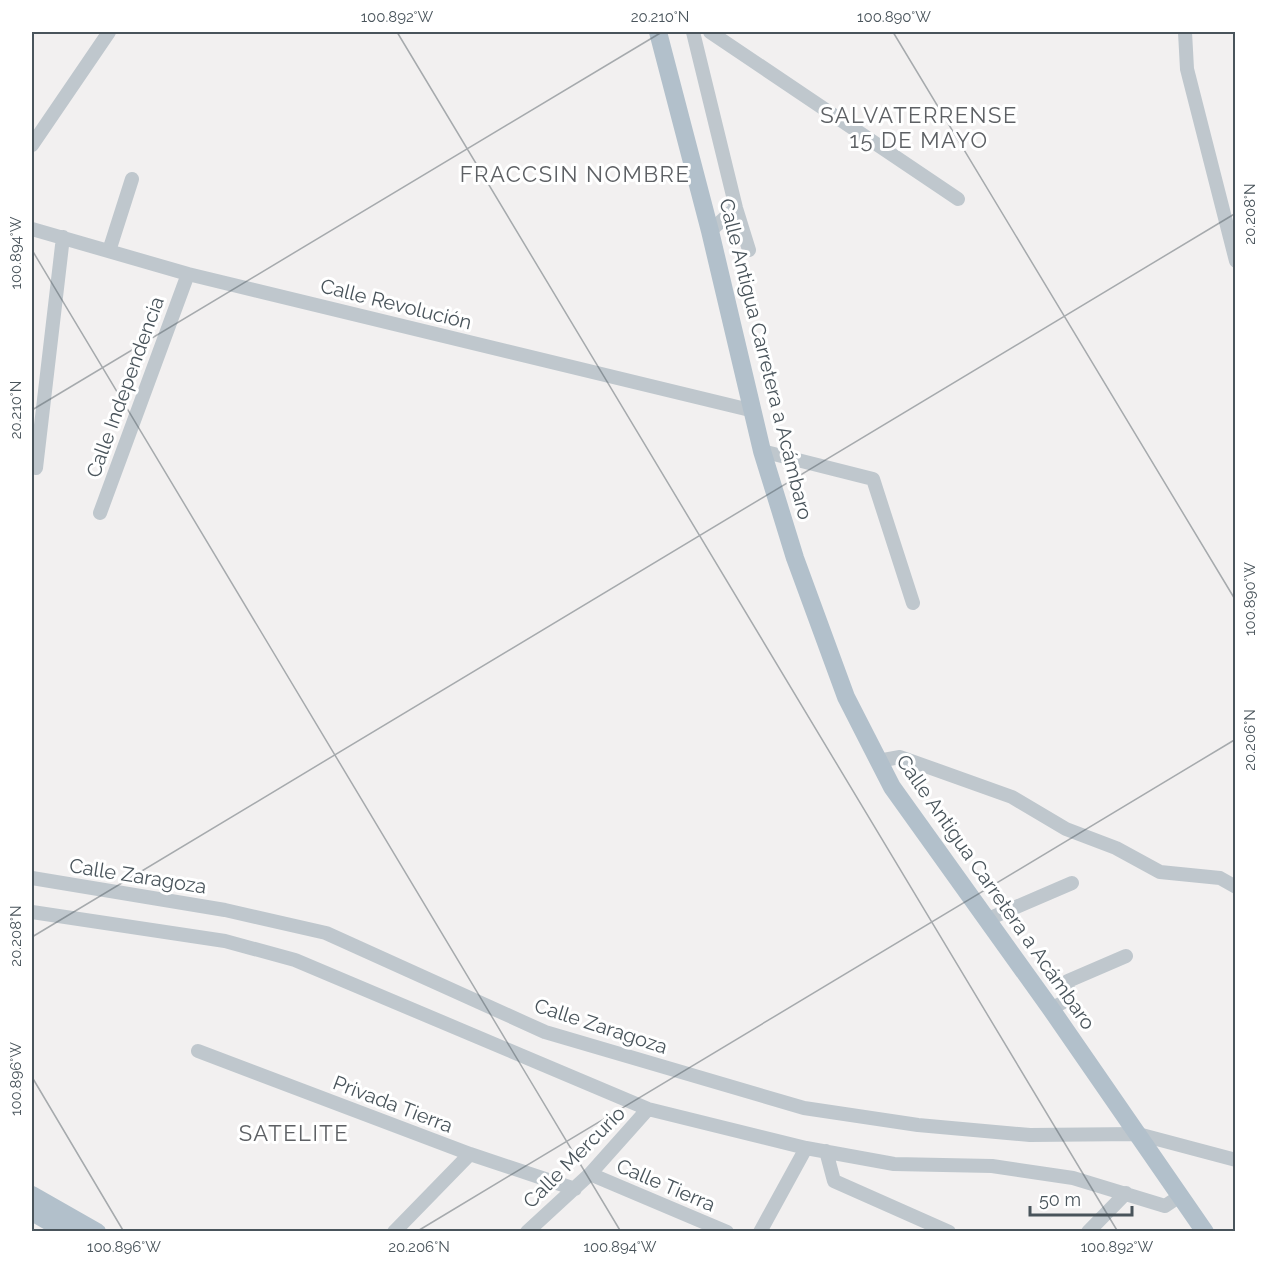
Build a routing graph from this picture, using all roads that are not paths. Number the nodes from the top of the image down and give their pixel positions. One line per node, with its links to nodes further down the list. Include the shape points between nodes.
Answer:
1 (109, 32): 6 (street)
2 (658, 32): 11 (main road, Calle Antigua Carretera a Acámbaro)
3 (693, 32): 9 (street)
4 (710, 32): 8 (street)
5 (1185, 32): 15 (street, via 1187,69)
6 (32, 145)
7 (132, 179): 14 (street)
8 (958, 200)
9 (736, 208): 11 (street); 13 (street)
10 (32, 229): 12 (street, Calle Revolución)
11 (710, 231): 17 (main road, Calle Antigua Carretera a Acámbaro)
12 (63, 237): 14 (street, Calle Revolución); 19 (street)
13 (749, 250)
14 (109, 251): 16 (street, Calle Revolución)
15 (1236, 261)
16 (188, 274): 17 (street, Calle Revolución); 20 (street, Calle Independencia)
17 (754, 411): 18 (main road, Calle Antigua Carretera a Acámbaro)
18 (762, 451): 21 (street, via 873,478); 22 (main road, Calle Antigua Carretera a Acámbaro, via 795,558 846,697)
19 (36, 468)
20 (100, 513)
21 (913, 603)
22 (878, 761): 25 (street, via 900,757 1012,797 1066,829 1116,848 1160,872 1220,878); 27 (main road, Calle Antigua Carretera a Acámbaro, via 892,787)
23 (32, 878): 32 (street, Calle Zaragoza, via 225,910 326,933 545,1032 804,1108 918,1125 1030,1135)
24 (1072, 883): 27 (street)
25 (1236, 886)
26 (32, 912): 31 (street, via 225,941 295,960)
27 (986, 920): 29 (main road, Calle Antigua Carretera a Acámbaro)
28 (1126, 956): 29 (street, via 1068,981 1067,1000)
29 (1050, 1009): 32 (main road, Calle Antigua Carretera a Acámbaro)
30 (198, 1051): 35 (street, Privada Tierra)
31 (648, 1109): 33 (street); 37 (street, Calle Mercurio)
32 (1138, 1134): 36 (street, Calle Zaragoza); 41 (main road, Calle Antigua Carretera a Acámbaro)
33 (806, 1148): 34 (street); 48 (street)
34 (826, 1151): 39 (street, via 894,1164 1003,1168 1073,1178); 49 (street, via 834,1180)
35 (470, 1154): 38 (street, Privada Tierra); 45 (street)
36 (1236, 1160)
37 (590, 1174): 38 (street, Calle Mercurio); 47 (street, Calle Tierra)
38 (574, 1189): 46 (street, Calle Mercurio)
39 (1126, 1193): 41 (street, via 1165,1206); 50 (street)
40 (32, 1196): 44 (main road)
41 (1180, 1196): 51 (main road, Calle Antigua Carretera a Acámbaro)
42 (32, 1212): 43 (main road)
43 (67, 1232)
44 (97, 1232)
45 (394, 1232)
46 (527, 1232)
47 (727, 1232)
48 (760, 1232)
49 (949, 1232)
50 (1088, 1232)
51 (1205, 1232)

